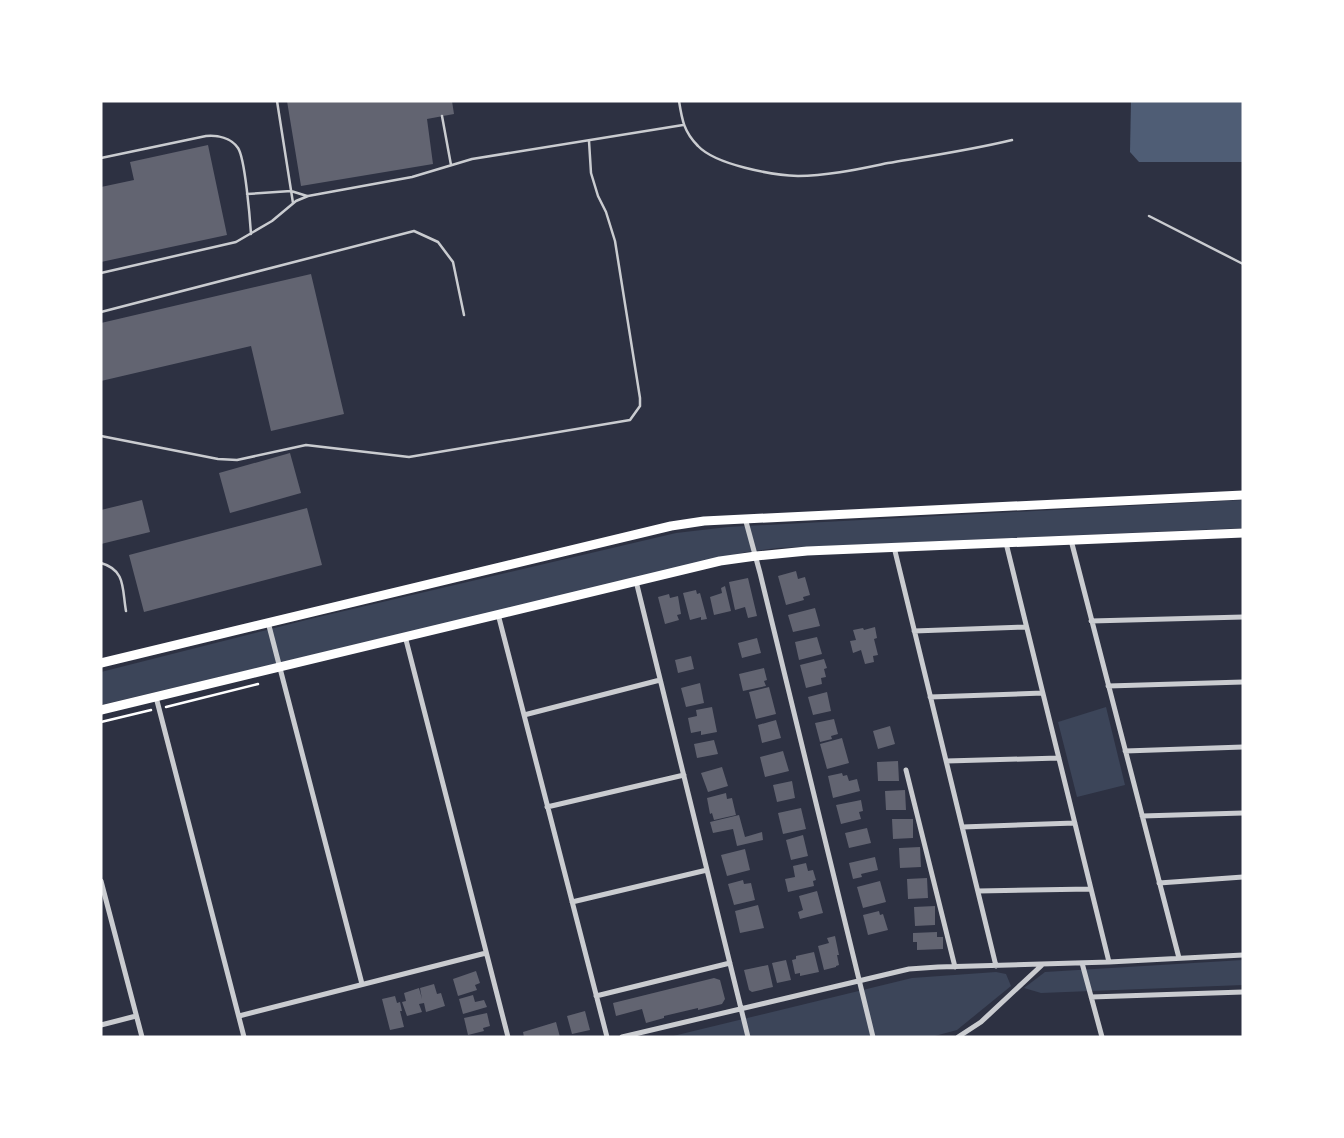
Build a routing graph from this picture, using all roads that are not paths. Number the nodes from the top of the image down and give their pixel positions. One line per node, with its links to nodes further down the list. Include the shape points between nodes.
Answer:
1 (277, 101): 9 (lane)
2 (680, 101): 4 (lane)
3 (442, 116): 8 (lane)
4 (683, 126): 5 (lane, via 698,147 718,158 748,169 800,176 981,148); 6 (lane)
5 (1012, 140)
6 (589, 141): 8 (lane); 19 (lane, via 591,173 615,241 640,398 640,406 630,420 409,457 306,445 236,460 218,459)
7 (101, 158): 10 (lane, via 218,136 240,150)
8 (451, 165): 11 (lane, via 412,177)
9 (291, 191): 10 (lane); 11 (lane); 12 (lane)
10 (247, 194): 14 (lane)
11 (308, 196): 12 (lane)
12 (293, 203): 14 (lane)
13 (1149, 216): 15 (lane)
14 (251, 234): 16 (lane, via 236,242)
15 (1243, 264)
16 (101, 273)
17 (101, 312): 18 (lane, via 414,230 438,242 453,262)
18 (464, 315)
19 (101, 436)
20 (1243, 495): 21 (main road)
21 (745, 518): 26 (street); 32 (main road, via 671,526)
22 (1243, 533): 23 (main road)
23 (1071, 540): 24 (main road); 33 (street)
24 (1006, 543): 25 (main road); 34 (street)
25 (894, 547): 26 (main road); 35 (street)
26 (756, 556): 28 (main road); 74 (street)
27 (101, 563): 29 (lane, via 112,566 120,574)
28 (636, 581): 30 (main road); 39 (street)
29 (126, 611)
30 (498, 614): 36 (main road); 46 (street)
31 (1243, 617): 33 (street)
32 (268, 622): 37 (main road); 38 (street)
33 (1091, 622): 41 (street)
34 (1026, 627): 35 (street); 42 (street)
35 (914, 631): 44 (street)
36 (404, 636): 38 (main road); 65 (street)
37 (101, 663)
38 (280, 666): 43 (main road); 75 (street)
39 (660, 680): 46 (street); 52 (street)
40 (1243, 682): 41 (street)
41 (1108, 686): 48 (street)
42 (1043, 693): 44 (street); 49 (street)
43 (156, 697): 45 (main road); 81 (street)
44 (930, 697): 50 (street)
45 (101, 710)
46 (524, 715): 53 (street)
47 (1243, 747): 48 (street)
48 (1125, 751): 55 (street)
49 (1059, 758): 50 (street); 56 (street)
50 (946, 761): 57 (street)
51 (906, 770): 72 (street)
52 (684, 775): 53 (street); 58 (street)
53 (548, 807): 64 (street)
54 (1243, 813): 55 (street)
55 (1142, 816): 61 (street)
56 (1075, 823): 57 (street); 62 (street)
57 (962, 827): 63 (street)
58 (707, 870): 64 (street); 69 (street)
59 (1243, 877): 61 (street)
60 (101, 881): 80 (street)
61 (1159, 883): 67 (street)
62 (1091, 889): 63 (street); 68 (street)
63 (978, 892): 73 (street)
64 (572, 902): 77 (street)
65 (486, 953): 75 (street); 85 (street)
66 (1243, 955): 67 (street)
67 (1178, 958): 68 (street)
68 (1109, 962): 70 (street)
69 (730, 963): 77 (street); 79 (street)
70 (1082, 963): 71 (street); 78 (street)
71 (1042, 965): 73 (street); 90 (street, via 981,1022)
72 (955, 966): 73 (street); 74 (street, via 909,969)
73 (996, 966)
74 (859, 980): 79 (street); 89 (street)
75 (362, 984): 81 (street)
76 (1243, 992): 78 (street)
77 (596, 996): 86 (street)
78 (1091, 997): 91 (street)
79 (741, 1008): 87 (street); 88 (street)
80 (136, 1016): 82 (street); 83 (street)
81 (238, 1016): 84 (street)
82 (101, 1025)
83 (142, 1037)
84 (244, 1037)
85 (508, 1037)
86 (607, 1037)
87 (622, 1037)
88 (748, 1037)
89 (873, 1037)
90 (958, 1037)
91 (1102, 1037)

